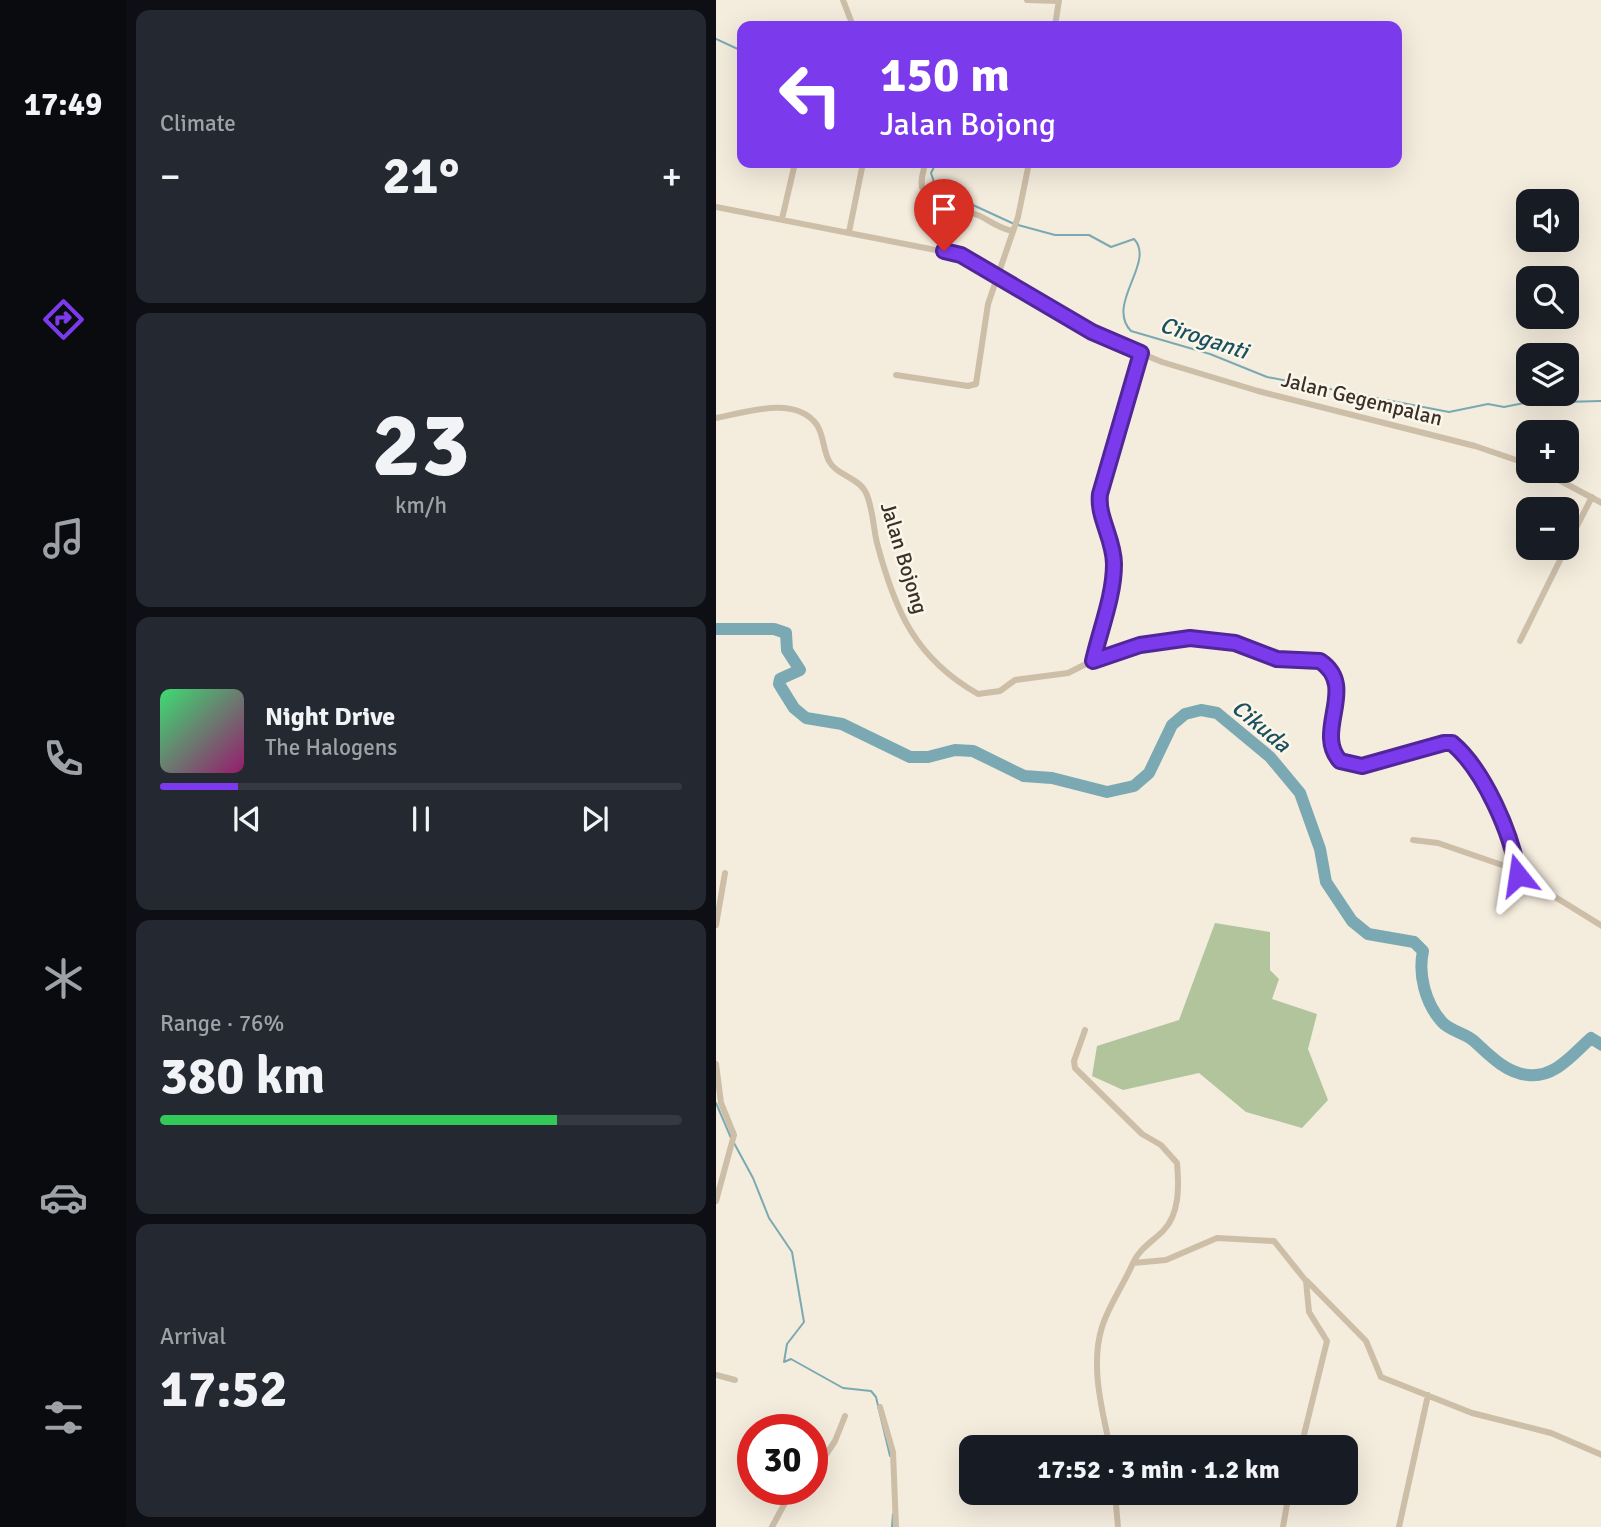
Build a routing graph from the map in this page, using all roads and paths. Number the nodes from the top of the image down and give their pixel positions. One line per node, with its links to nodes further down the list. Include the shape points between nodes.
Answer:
1 (843, 0): 4 (street)
2 (1027, 0): 3 (street)
3 (1059, 1): 5 (street)
4 (851, 21)
5 (1056, 21)
6 (794, 168): 11 (street)
7 (862, 168): 13 (street)
8 (924, 168): 12 (street, via 921,185 925,194 998,228)
9 (1028, 168): 12 (street)
10 (716, 207): 11 (street, Jalan Gegempalan)
11 (782, 219): 13 (street, Jalan Gegempalan)
12 (1012, 228): 14 (street)
13 (849, 232): 14 (street, Jalan Gegempalan, via 961,255)
14 (997, 275): 15 (street, Jalan Gegempalan, via 1092,332); 16 (street, via 976,384)
15 (1141, 353): 18 (street, Jalan Gegempalan, via 1258,391); 25 (street, via 1100,494 1114,564)
16 (896, 375)
17 (716, 418): 25 (street, Jalan Bojong, via 788,408 813,420 829,461 866,492 890,585 911,635 936,663 971,690 992,693 1015,680 1068,673)
18 (1516, 460)
19 (1565, 483): 20 (street)
20 (1592, 497): 21 (street); 22 (street)
21 (1601, 503)
22 (1579, 522)
23 (1560, 560): 24 (street)
24 (1520, 641)
25 (1093, 661): 28 (street, Jalan Bojong, via 1140,645 1190,638 1235,643 1277,659 1320,661 1338,690 1330,740 1340,761 1362,766 1452,743 1476,772 1501,817)
26 (1413, 840): 28 (street, via 1492,860)
27 (725, 873): 29 (street)
28 (1518, 875): 30 (street)
29 (716, 925)
30 (1601, 926)
31 (1085, 1030): 34 (street, via 1075,1068 1177,1163 1178,1197 1171,1219)
32 (716, 1064): 33 (street, via 721,1104 733,1128)
33 (716, 1201)
34 (1133, 1263): 35 (street, via 1166,1259 1216,1238 1265,1238 1277,1244); 41 (street, via 1100,1339 1099,1398)
35 (1306, 1280): 38 (street, via 1366,1341 1381,1377); 42 (street, via 1309,1312 1327,1341)
36 (716, 1375): 37 (street)
37 (735, 1380)
38 (1428, 1395): 44 (street, via 1472,1413 1551,1433); 52 (street)
39 (880, 1407): 49 (street, via 893,1452)
40 (845, 1416): 43 (street)
41 (1107, 1435)
42 (1303, 1435)
43 (828, 1452)
44 (1601, 1455)
45 (784, 1505): 48 (street)
46 (1116, 1505): 50 (street)
47 (1287, 1505): 51 (street)
48 (772, 1527)
49 (896, 1527)
50 (1118, 1527)
51 (1283, 1527)
52 (1399, 1527)

